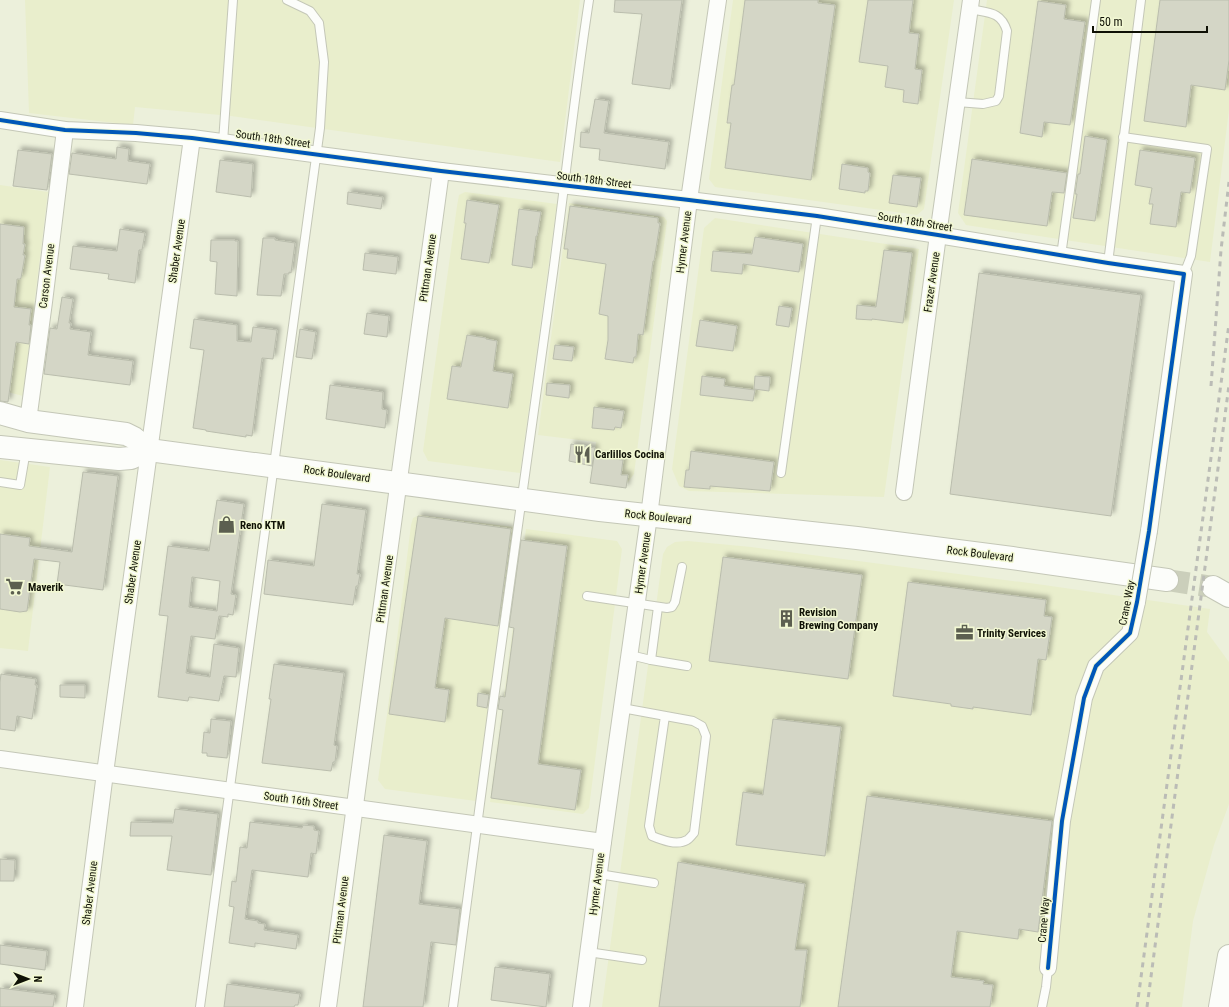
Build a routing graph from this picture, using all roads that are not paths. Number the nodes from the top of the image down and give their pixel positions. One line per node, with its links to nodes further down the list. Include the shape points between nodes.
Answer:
1 (233, 0): 13 (lane)
2 (287, 0): 14 (lane, via 310,11 319,23 324,62)
3 (589, 0): 16 (lane)
4 (718, 0): 17 (street, Hymer Avenue)
5 (1096, 0): 20 (lane)
6 (1141, 0): 11 (lane)
7 (971, 4): 8 (street, Frazer Avenue); 8 (lane, via 996,15 1002,20 1007,31 999,96 996,100 983,104)
8 (957, 102): 19 (street, Frazer Avenue)
9 (0, 120): 10 (street, South 18th Street)
10 (65, 130): 12 (street, South 18th Street); 24 (street, Carson Avenue)
11 (1123, 137): 21 (lane); 22 (lane, via 1207,149 1191,256)
12 (192, 138): 13 (street, South 18th Street); 27 (street, Shaber Avenue)
13 (223, 142): 14 (street, South 18th Street)
14 (317, 154): 15 (street, South 18th Street); 28 (lane)
15 (441, 171): 16 (street, South 18th Street); 31 (street, Pittman Avenue)
16 (565, 185): 17 (street, South 18th Street); 33 (lane)
17 (689, 200): 18 (street, South 18th Street); 34 (street, Hymer Avenue)
18 (817, 216): 19 (street, South 18th Street); 29 (lane)
19 (938, 235): 20 (street, South 18th Street); 32 (street, Frazer Avenue)
20 (1061, 256): 21 (street, South 18th Street)
21 (1108, 263): 22 (street, South 18th Street)
22 (1184, 274): 58 (street, Crane Way, bridge, via 1137,602 1130,633 1096,666 1084,698 1062,821)
23 (0, 413): 24 (main road, Rock Boulevard)
24 (28, 421): 27 (main road, Rock Boulevard, via 126,434)
25 (0, 447): 26 (main road)
26 (26, 450): 27 (main road, via 119,459 131,458); 30 (lane, via 20,485)
27 (150, 450): 28 (main road, Rock Boulevard); 48 (street, Shaber Avenue)
28 (274, 466): 31 (main road, Rock Boulevard); 49 (lane)
29 (781, 473)
30 (0, 482)
31 (400, 483): 33 (main road, Rock Boulevard); 50 (street, Pittman Avenue)
32 (904, 492)
33 (522, 500): 34 (main road, Rock Boulevard); 51 (lane)
34 (649, 516): 36 (main road, Rock Boulevard, via 857,538); 40 (street, Hymer Avenue)
35 (682, 567): 41 (lane, via 672,607)
36 (1167, 580)
37 (1229, 586): 39 (main road, via 1214,587)
38 (587, 596): 40 (lane)
39 (1229, 596)
40 (637, 604): 41 (lane); 42 (street, Hymer Avenue)
41 (658, 607): 43 (lane)
42 (630, 655): 43 (lane); 45 (street, Hymer Avenue)
43 (651, 660): 44 (lane)
44 (687, 666)
45 (622, 708): 46 (lane); 52 (street, Hymer Avenue)
46 (665, 716): 46 (lane, via 693,721 702,726 706,736 694,833 687,840 677,843 652,836 649,826)
47 (0, 759): 48 (street, South 16th Street)
48 (105, 773): 49 (street, South 16th Street); 59 (street, Shaber Avenue)
49 (230, 791): 50 (street, South 16th Street); 60 (lane)
50 (354, 808): 51 (street, South 16th Street); 61 (street, Pittman Avenue)
51 (477, 825): 52 (street, South 16th Street); 62 (lane)
52 (603, 842): 53 (street, Hymer Avenue)
53 (599, 874): 54 (lane); 55 (street, Hymer Avenue)
54 (654, 883)
55 (588, 952): 57 (lane); 63 (street, Hymer Avenue)
56 (1229, 956): 65 (main road)
57 (642, 960)
58 (1048, 968): 64 (lane)
59 (75, 1007)
60 (200, 1007)
61 (328, 1007)
62 (453, 1007)
63 (581, 1007)
64 (1042, 1007)
65 (1220, 1007)

